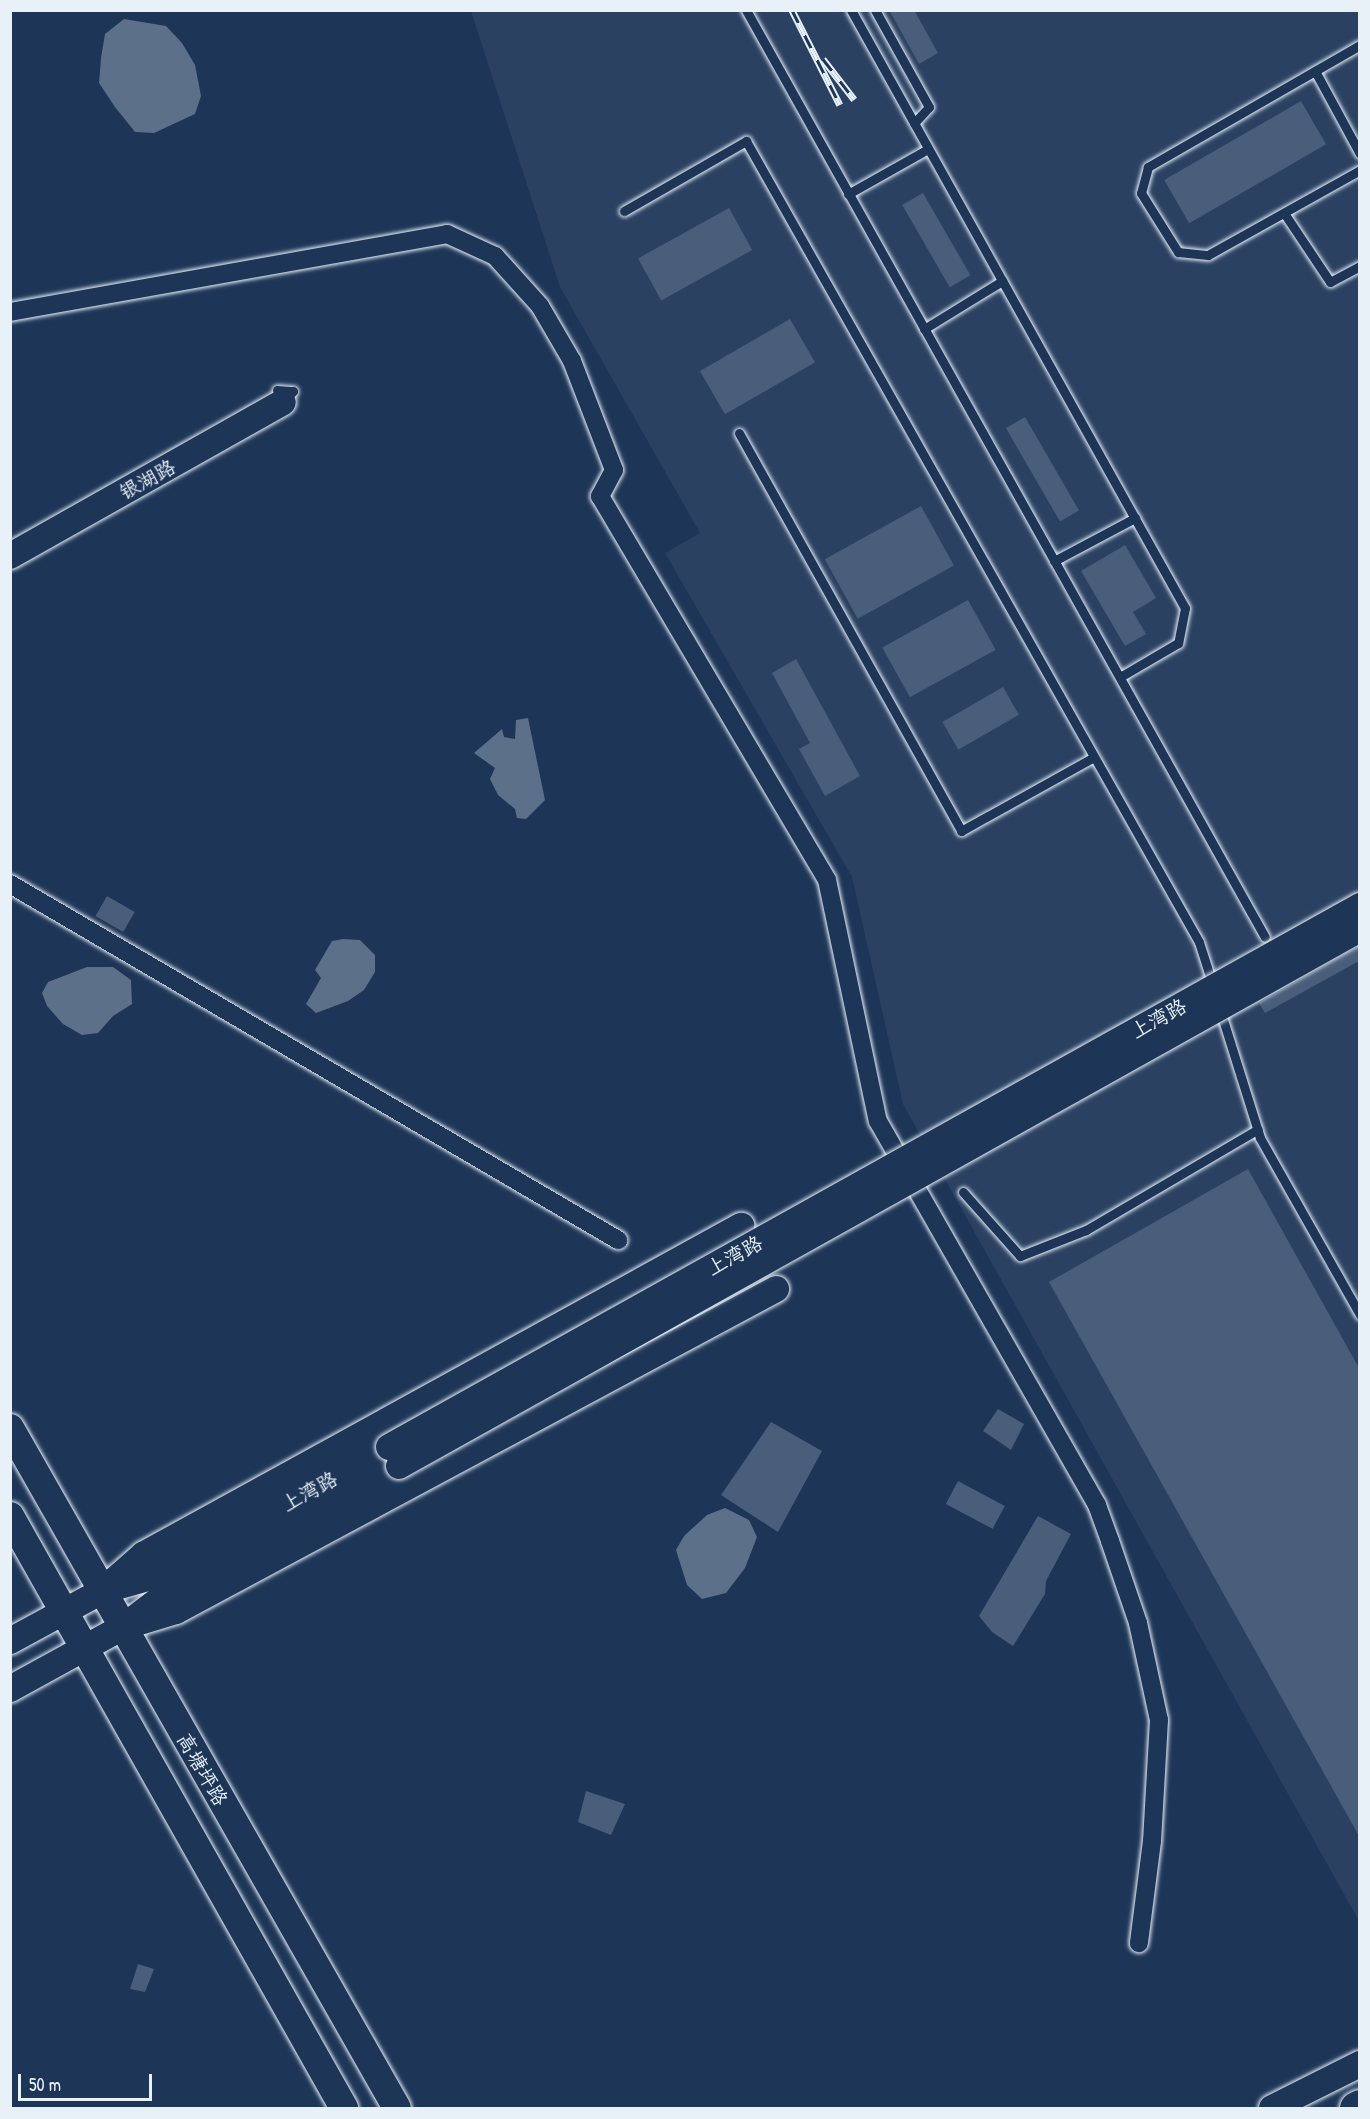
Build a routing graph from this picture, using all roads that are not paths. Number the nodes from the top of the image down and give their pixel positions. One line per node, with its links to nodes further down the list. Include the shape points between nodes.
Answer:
1 (746, 10): 10 (lane)
2 (851, 10): 6 (lane)
3 (875, 10): 6 (lane, via 929,107)
4 (1359, 45): 5 (lane)
5 (1315, 71): 8 (lane); 12 (lane, via 1148,167 1142,193 1178,252 1208,255)
6 (914, 123): 7 (lane)
7 (928, 149): 10 (lane); 14 (lane)
8 (1359, 154)
9 (1359, 170): 12 (lane)
10 (848, 194): 16 (lane)
11 (624, 211): 23 (lane, via 746,141)
12 (1284, 213): 13 (lane, via 1330,282)
13 (1359, 266)
14 (1002, 281): 16 (lane); 18 (lane)
15 (10, 312): 43 (street, via 447,234 495,256 540,306 572,361 614,470 600,496 827,880 878,1121 1097,1505 1138,1623 1159,1720 1152,1841)
16 (924, 329): 21 (lane)
17 (739, 433): 23 (lane, via 961,831)
18 (1135, 518): 21 (lane); 22 (lane, via 1185,608 1178,643)
19 (10, 540): 20 (main road, 银湖路, via 280,396)
20 (10, 556)
21 (1054, 561): 22 (lane)
22 (1120, 677): 27 (lane)
23 (1094, 757): 28 (lane, via 1199,942)
24 (10, 884): 31 (street)
25 (1359, 906): 35 (main road, 上湾路, bridge)
26 (1359, 929): 35 (main road, 上湾路, bridge)
27 (1265, 937)
28 (1258, 1129): 29 (lane, via 1086,1230 1020,1256); 33 (lane)
29 (963, 1192)
30 (741, 1226): 32 (lane, via 751,1229); 37 (main road, 上湾路, via 144,1555)
31 (618, 1240)
32 (776, 1280): 39 (main road, 上湾路, via 176,1611)
33 (1359, 1315)
34 (10, 1428): 37 (main road, 高塘坪路)
35 (394, 1456): 37 (main road, 上湾路, via 154,1576); 39 (main road, 上湾路, via 165,1595)
36 (10, 1516): 38 (main road)
37 (102, 1591): 38 (main road, 上湾路); 39 (main road, 高塘坪路)
38 (63, 1613): 40 (main road, 上湾路); 41 (main road)
39 (123, 1627): 41 (main road, 上湾路); 46 (main road, 高塘坪路)
40 (10, 1641)
41 (84, 1649): 42 (main road, 上湾路); 45 (main road)
42 (10, 1689)
43 (1139, 1943)
44 (1359, 2064): 47 (main road)
45 (344, 2109)
46 (396, 2109)
47 (1272, 2109)

